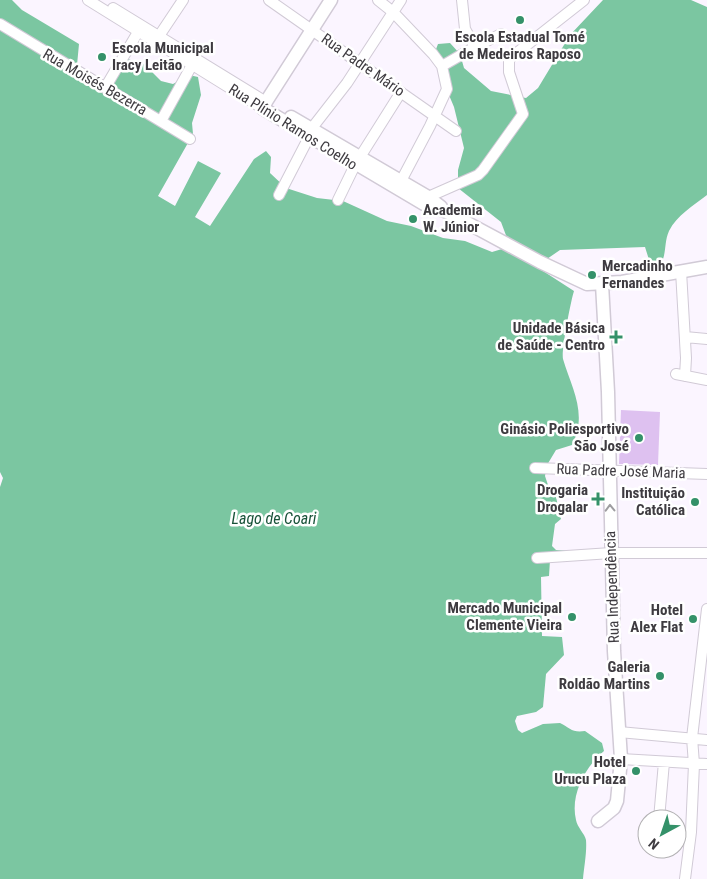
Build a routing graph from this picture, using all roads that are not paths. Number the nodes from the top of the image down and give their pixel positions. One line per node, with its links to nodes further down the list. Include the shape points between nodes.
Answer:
1 (88, 0): 13 (street, Rua Plínio Ramos Coelho)
2 (100, 0): 15 (street, Rua Plínio Ramos Coelho)
3 (183, 0): 15 (street)
4 (269, 0): 12 (street, Rua Padre Mário)
5 (332, 0): 12 (main road)
6 (378, 0): 10 (street)
7 (401, 0): 10 (street)
8 (462, 0): 16 (street, via 465,29)
9 (584, 0): 32 (street, via 509,59 509,72 523,114 483,170)
10 (393, 12): 17 (street); 19 (street)
11 (0, 24): 20 (street, Rua Moisés Bezerra)
12 (312, 30): 17 (street, Rua Padre Mário); 22 (main road)
13 (138, 32): 18 (street, Rua Plínio Ramos Coelho); 20 (street)
14 (501, 34): 16 (street)
15 (159, 36): 22 (street, Rua Plínio Ramos Coelho)
16 (475, 47): 19 (street)
17 (360, 63): 21 (street, Rua Padre Mário); 26 (street)
18 (192, 65): 22 (street, Rua Plínio Ramos Coelho); 24 (street)
19 (442, 66): 23 (street, via 447,89)
20 (105, 88): 24 (street, Rua Moisés Bezerra)
21 (401, 92): 23 (street, Rua Padre Mário); 28 (street)
22 (264, 105): 26 (main road, Rua Plínio Ramos Coelho)
23 (434, 116): 25 (street, Rua Padre Mário); 29 (street)
24 (161, 121): 27 (street, Rua Moisés Bezerra)
25 (456, 131)
26 (310, 133): 28 (main road, Rua Plínio Ramos Coelho); 30 (street)
27 (190, 138)
28 (357, 161): 29 (main road, Rua Plínio Ramos Coelho); 31 (street); 32 (main road, Rua Plínio Ramos Coelho)
29 (401, 181): 32 (main road, Rua Plínio Ramos Coelho)
30 (280, 195)
31 (338, 200)
32 (426, 200): 35 (main road, via 578,281)
33 (707, 268): 34 (main road)
34 (681, 271): 35 (main road); 36 (street)
35 (602, 284): 40 (main road, Rua Independência)
36 (685, 337): 37 (street); 38 (street, via 681,375)
37 (707, 339)
38 (707, 380)
39 (535, 468): 40 (street, Rua Padre José Maria)
40 (609, 470): 41 (street, Rua Padre José Maria); 43 (main road, Rua Independência, one-way to 40)
41 (707, 474)
42 (707, 552): 43 (street)
43 (610, 553): 44 (street); 46 (main road, Rua Independência)
44 (537, 558)
45 (707, 609): 47 (street)
46 (619, 732): 47 (street); 49 (main road, Rua Independência)
47 (692, 738): 48 (street); 51 (street)
48 (707, 740)
49 (621, 759): 50 (street); 54 (main road, Rua Independência, via 617,801 610,812)
50 (664, 762): 51 (street); 53 (street)
51 (694, 764): 52 (street); 55 (street)
52 (707, 764)
53 (661, 809)
54 (598, 821)
55 (685, 879)

